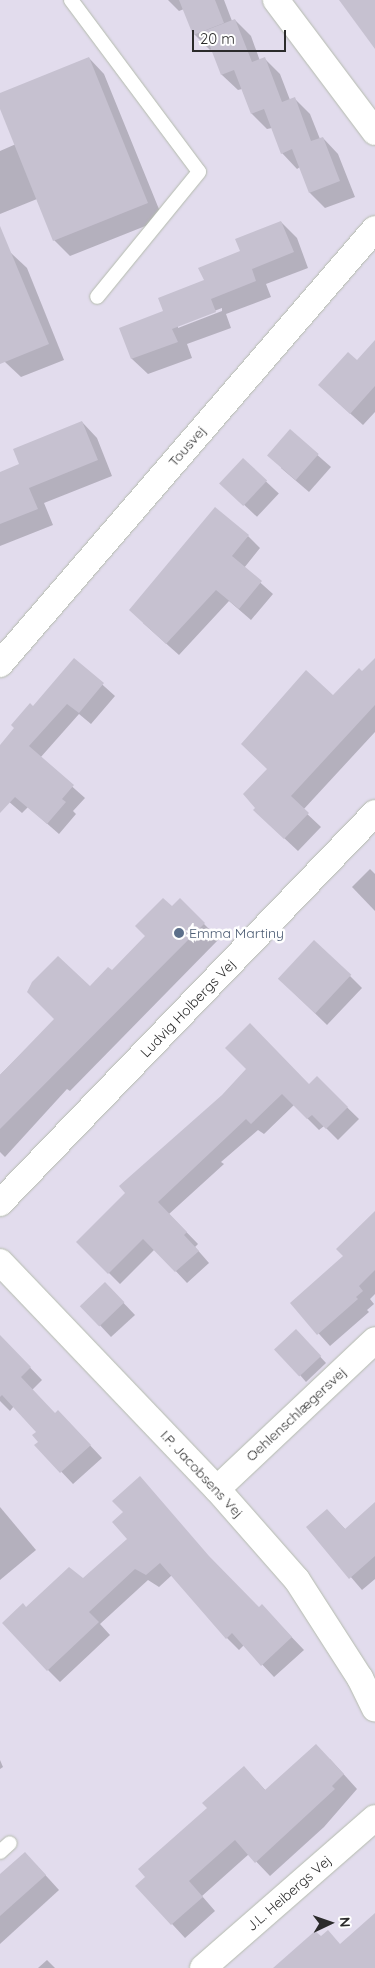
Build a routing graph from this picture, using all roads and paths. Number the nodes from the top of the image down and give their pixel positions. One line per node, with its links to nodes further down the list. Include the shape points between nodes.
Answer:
1 (71, 0): 5 (lane, via 200,172)
2 (276, 0): 3 (street)
3 (375, 132)
4 (375, 229): 6 (street, Tousvej)
5 (97, 297)
6 (0, 664)
7 (375, 813): 8 (street, Ludvig Holbergs Vej)
8 (0, 1203)
9 (0, 1262): 11 (street, I.P. Jacobsens Vej)
10 (375, 1340): 11 (street, Oehlenschlægersvej)
11 (217, 1489): 12 (street, I.P. Jacobsens Vej, via 297,1580 360,1678)
12 (375, 1709)
13 (375, 1818): 14 (street, J.L. Heibergs Vej)
14 (203, 1968)

